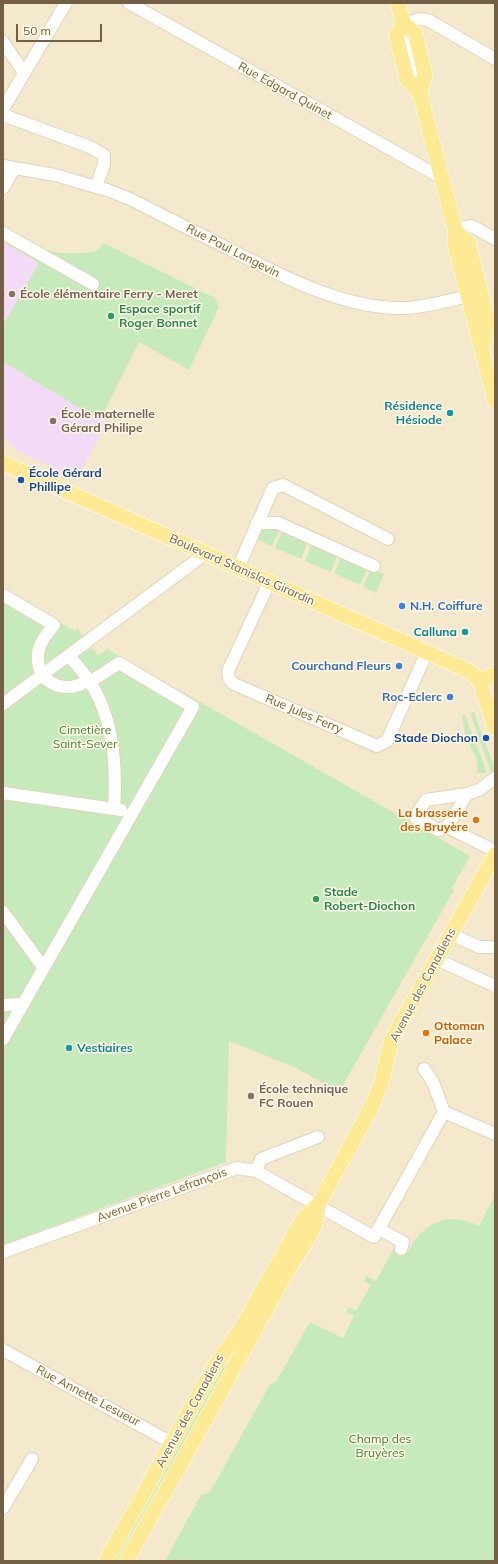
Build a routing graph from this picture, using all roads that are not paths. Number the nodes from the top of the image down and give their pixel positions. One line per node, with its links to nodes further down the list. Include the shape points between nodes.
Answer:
1 (66, 3): 7 (street)
2 (129, 3): 11 (street, Rue Edgard Quinet)
3 (398, 3): 4 (main road)
4 (402, 23): 6 (street, via 428,20); 11 (main road, via 415,32 425,74 420,94)
5 (3, 42): 7 (street)
6 (495, 59)
7 (24, 74): 8 (street)
8 (3, 109)
9 (3, 116): 12 (street, via 90,147 104,155 104,164)
10 (8, 167): 12 (street, Rue Paul Langevin, via 55,175); 13 (street)
11 (442, 178): 14 (main road)
12 (96, 186): 18 (street, Rue Paul Langevin, via 130,199 280,274 322,292 356,302 404,308)
13 (3, 188)
14 (455, 230): 16 (street, via 472,226); 18 (main road, via 455,245); 19 (main road, via 468,242 487,318)
15 (3, 233): 17 (street)
16 (495, 239)
17 (93, 284)
18 (468, 296): 19 (main road)
19 (482, 350): 20 (main road)
20 (495, 401)
21 (3, 463): 24 (main road, Boulevard Stanislas Girardin)
22 (257, 523): 23 (street, via 273,488 283,485); 25 (street, via 278,523); 26 (street)
23 (388, 539)
24 (205, 554): 26 (main road, Boulevard Stanislas Girardin); 30 (street)
25 (374, 566)
26 (238, 568): 27 (main road, Boulevard Stanislas Girardin)
27 (269, 583): 29 (main road, Boulevard Stanislas Girardin); 29 (street, Rue Jules Ferry, via 228,671 229,678 234,684 377,746 387,741)
28 (3, 595): 31 (street, via 54,625 41,642 38,653 37,662)
29 (426, 652): 33 (main road, Boulevard Stanislas Girardin, via 469,671)
30 (69, 656): 31 (street); 34 (street)
31 (43, 675): 34 (street, via 48,682 63,688 81,686); 35 (street)
32 (495, 675): 33 (main road)
33 (479, 680): 36 (main road)
34 (89, 681): 40 (street, via 99,699 108,725 114,756); 41 (street, via 119,663 192,707)
35 (3, 704)
36 (495, 728)
37 (495, 778): 39 (street, via 479,790)
38 (3, 793): 40 (street)
39 (467, 794): 42 (street); 42 (street, via 426,800 415,817 438,830)
40 (114, 809): 41 (street)
41 (132, 812): 49 (street)
42 (447, 827): 43 (street)
43 (495, 851)
44 (495, 855): 46 (main road, Avenue des Canadiens)
45 (3, 912): 49 (street)
46 (450, 934): 47 (street, via 479,947); 48 (main road, Avenue des Canadiens)
47 (495, 947)
48 (436, 959): 50 (street); 59 (main road, Avenue des Canadiens, via 391,1041 382,1081 372,1106)
49 (43, 967): 51 (street)
50 (495, 986)
51 (23, 1004): 52 (street); 53 (street)
52 (3, 1005)
53 (3, 1039)
54 (424, 1069): 55 (street, via 433,1082)
55 (444, 1112): 56 (street); 60 (street)
56 (495, 1134)
57 (318, 1137): 58 (street, via 261,1159)
58 (256, 1172): 59 (street, Avenue Pierre Lefrançois); 62 (street, Avenue Pierre Lefrançois, via 237,1168 224,1172)
59 (318, 1205): 60 (street, Avenue Pierre Lefrançois, via 374,1237); 64 (main road, Avenue des Canadiens, via 303,1219 240,1330 214,1367); 68 (main road, Avenue des Canadiens, via 315,1225 306,1242)
60 (379, 1229): 61 (street, via 403,1242)
61 (401, 1249)
62 (3, 1252)
63 (3, 1350): 64 (street, Rue Annette Lesueur)
64 (172, 1443): 67 (main road, Avenue des Canadiens)
65 (32, 1459): 66 (street)
66 (3, 1508)
67 (106, 1561)
68 (126, 1561)

